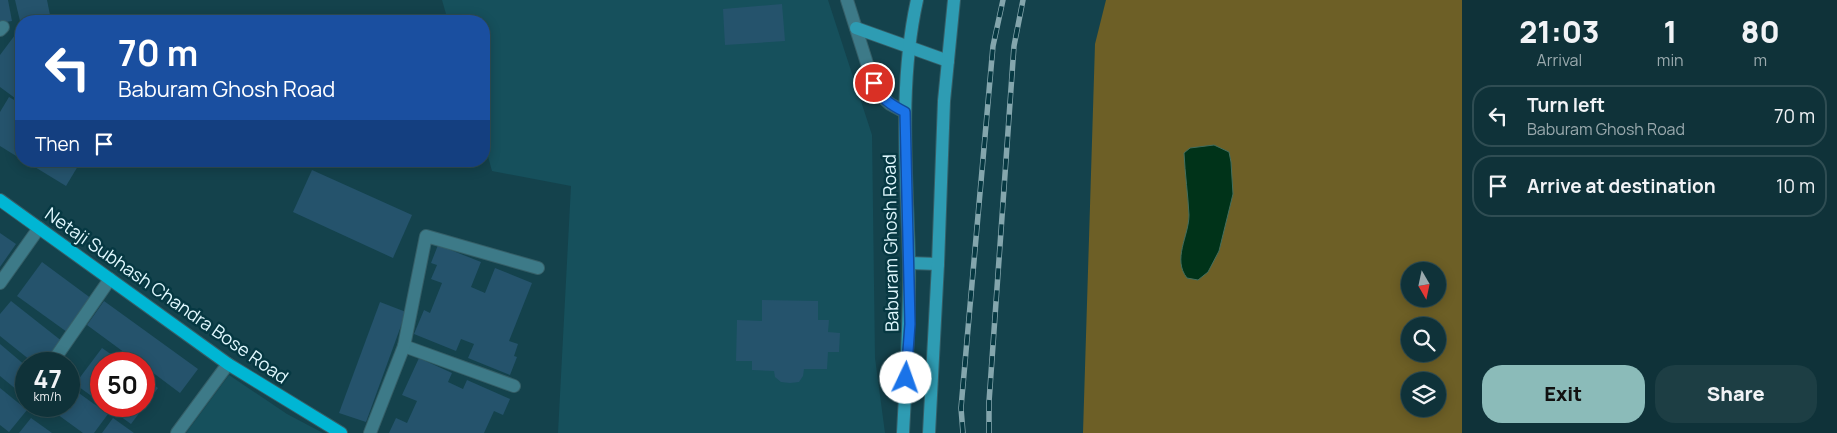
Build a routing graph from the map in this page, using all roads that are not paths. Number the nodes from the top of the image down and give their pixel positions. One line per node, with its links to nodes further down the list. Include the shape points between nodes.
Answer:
1 (847, 0): 4 (street)
2 (917, 0): 5 (main road, Baburam Ghosh Road)
3 (954, 0): 6 (main road)
4 (856, 28): 5 (main road); 7 (street, via 878,92)
5 (910, 48): 6 (main road); 7 (main road, Baburam Ghosh Road)
6 (948, 61): 11 (main road)
7 (905, 112): 10 (main road, Baburam Ghosh Road)
8 (0, 200): 9 (main road, Netaji Subhash Chandra Bose Road)
9 (39, 228): 13 (main road, Netaji Subhash Chandra Bose Road); 14 (street)
10 (909, 263): 11 (main road); 22 (main road, Baburam Ghosh Road, via 910,324)
11 (938, 264): 23 (main road)
12 (538, 268): 15 (street, via 426,236)
13 (110, 279): 16 (street); 17 (main road, Netaji Subhash Chandra Bose Road)
14 (0, 283)
15 (404, 346): 18 (street); 21 (street)
16 (59, 352)
17 (228, 364): 19 (street); 20 (main road, Netaji Subhash Chandra Bose Road)
18 (514, 386)
19 (177, 433)
20 (341, 433)
21 (370, 433)
22 (903, 433)
23 (930, 433)

